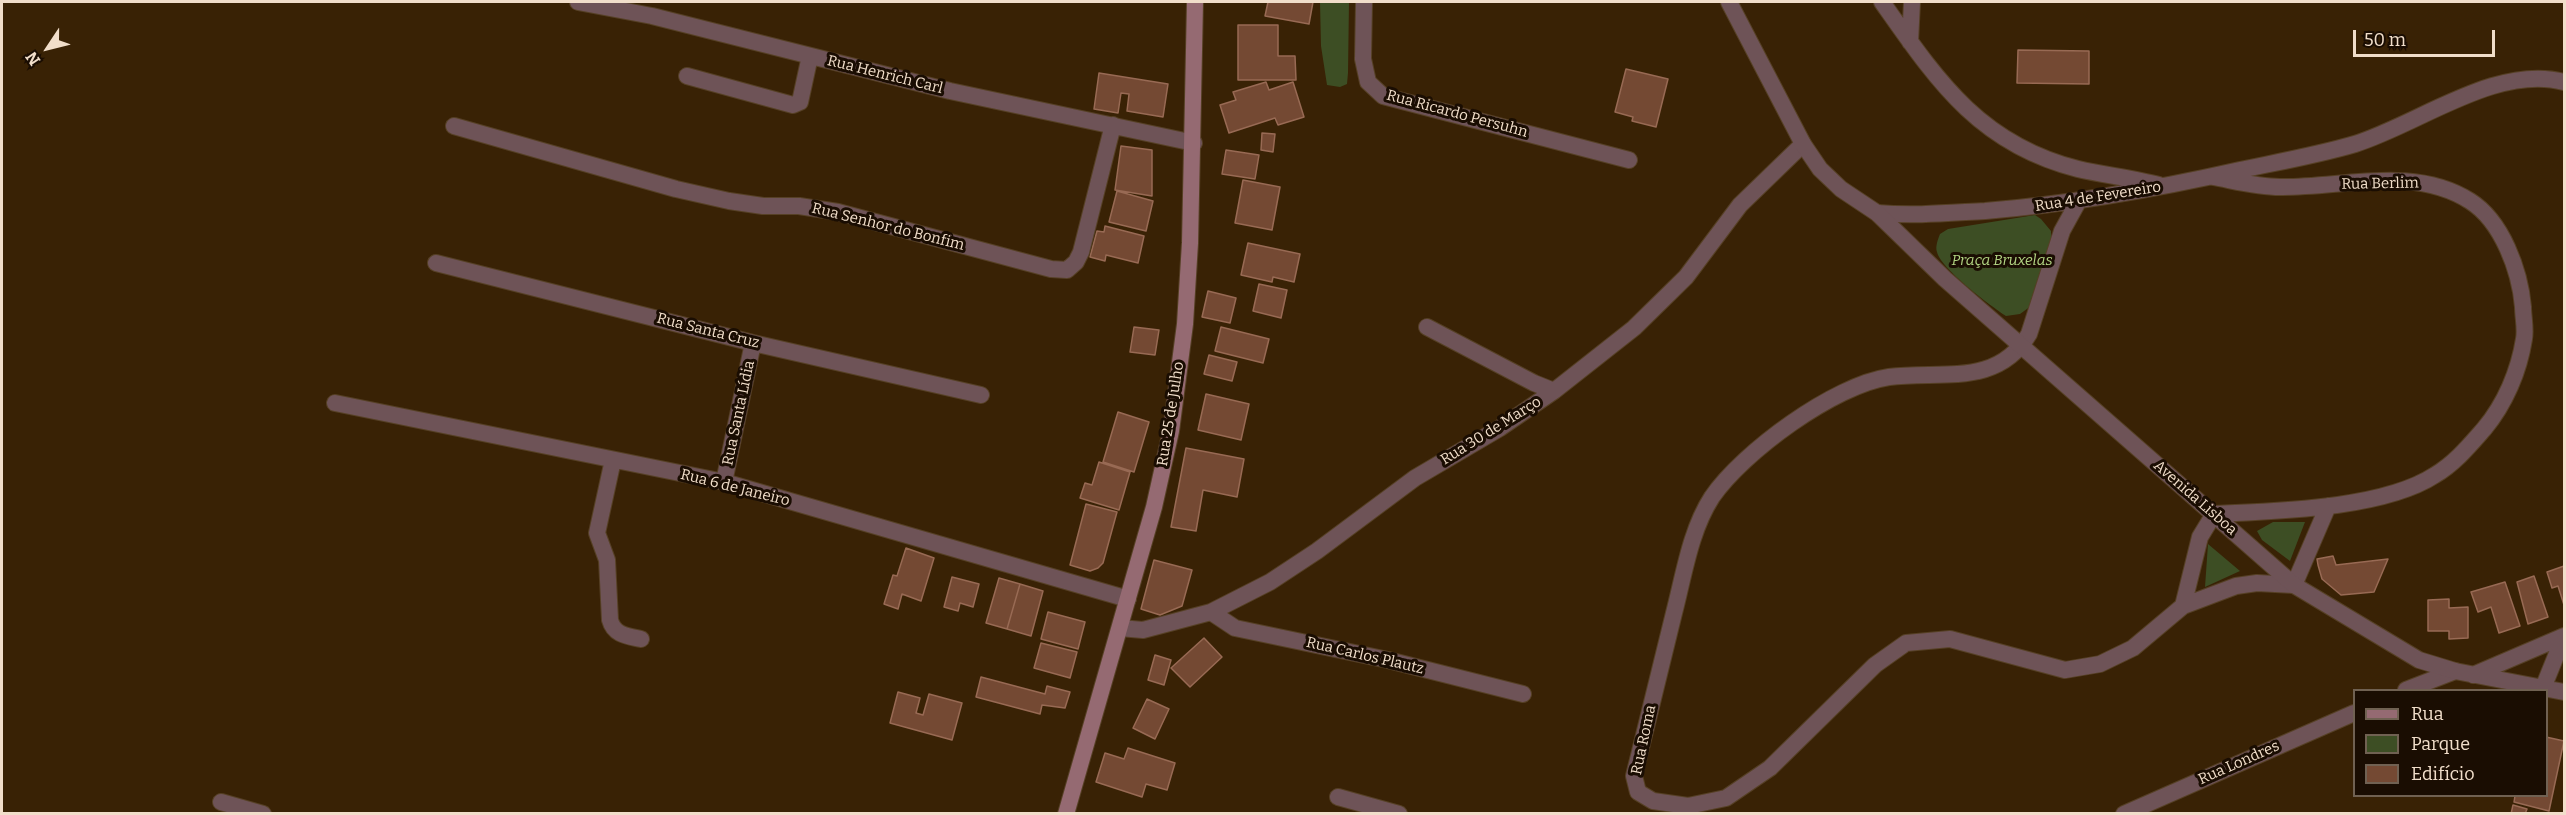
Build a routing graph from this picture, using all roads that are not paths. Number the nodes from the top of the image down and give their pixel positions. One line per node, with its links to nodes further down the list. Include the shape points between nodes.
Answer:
1 (578, 2): 7 (street, Rua Henrich Carl)
2 (1195, 2): 14 (main road, Rua 25 de Julho)
3 (1364, 2): 16 (street, Rua Ricardo Persuhn, via 1363,59 1368,82 1383,96)
4 (1729, 2): 15 (street)
5 (1882, 2): 8 (street)
6 (1912, 2): 8 (street)
7 (653, 9): 9 (street, Rua Henrich Carl)
8 (1910, 42): 18 (street, via 1953,97 1989,128 2023,149 2077,169)
9 (810, 56): 10 (street, via 803,94 800,102 793,105); 13 (street, Rua Henrich Carl)
10 (687, 76)
11 (2565, 82): 17 (street, Rua 4 de Fevereiro, via 2515,81 2483,89 2355,144)
12 (454, 126): 13 (street, Rua Senhor do Bonfim, via 729,201 838,213 1067,270 1081,252)
13 (1113, 126): 14 (street, Rua Henrich Carl)
14 (1194, 143): 33 (main road, Rua 25 de Julho, via 1185,324 1171,431)
15 (1803, 144): 20 (street, via 1841,189); 25 (street, Rua 30 de Março, via 1740,206 1686,278 1634,328)
16 (1629, 160)
17 (2213, 177): 18 (street, Rua 4 de Fevereiro); 30 (street, Rua Berlim, via 2257,186 2415,181 2446,189 2472,201 2496,228 2514,261 2522,296 2524,337 2514,377 2496,414 2463,454 2434,476 2386,495)
18 (2165, 186): 19 (street, Rua 4 de Fevereiro)
19 (2078, 202): 20 (street, Rua 4 de Fevereiro, via 1918,216); 24 (street, via 2064,225 2040,305)
20 (1876, 213): 24 (street, Avenida Lisboa)
21 (436, 263): 23 (street, Rua Santa Cruz)
22 (1427, 327): 25 (street)
23 (753, 343): 26 (street, Rua Santa Cruz); 29 (street, Rua Santa Lídia)
24 (2022, 346): 31 (street, Avenida Lisboa); 48 (street, Rua Roma, via 2005,361 1989,368 1958,376 1888,377 1837,394 1740,465 1712,498 1692,543 1634,776 1638,792)
25 (1554, 391): 35 (street, Rua 30 de Março, via 1415,478 1270,582)
26 (981, 395)
27 (335, 403): 28 (street, Rua 6 de Janeiro)
28 (614, 460): 29 (street, Rua 6 de Janeiro); 38 (street, via 597,532 607,560 610,620 619,634)
29 (724, 482): 33 (street, Rua 6 de Janeiro)
30 (2328, 506): 31 (street, Rua Berlim); 32 (street)
31 (2214, 514): 32 (street, Avenida Lisboa); 34 (street, via 2200,537)
32 (2294, 585): 34 (street, Rua Roma, via 2236,586); 39 (street, Avenida Lisboa, via 2419,660)
33 (1128, 599): 36 (main road, Rua 25 de Julho)
34 (2183, 606): 48 (street, Rua Roma, via 2133,648 2100,664 2065,670 1950,639 1906,643 1875,666 1770,768 1726,798 1688,806)
35 (1211, 612): 36 (street, Rua 30 de Março, via 1143,630); 44 (street, Rua Carlos Plautz, via 1235,628)
36 (1120, 628): 50 (main road, Rua 25 de Julho)
37 (2564, 636): 40 (street); 41 (street)
38 (641, 639)
39 (2454, 671): 40 (street, Avenida Lisboa); 42 (street)
40 (2473, 675): 41 (street, Avenida Lisboa)
41 (2543, 688): 43 (street, Avenida Lisboa)
42 (2409, 689)
43 (2565, 692)
44 (1523, 694)
45 (2353, 714): 52 (street, Rua Londres)
46 (1338, 797): 51 (street)
47 (220, 802): 49 (street)
48 (1651, 807)
49 (263, 813)
50 (1066, 813)
51 (1400, 813)
52 (2124, 813)

